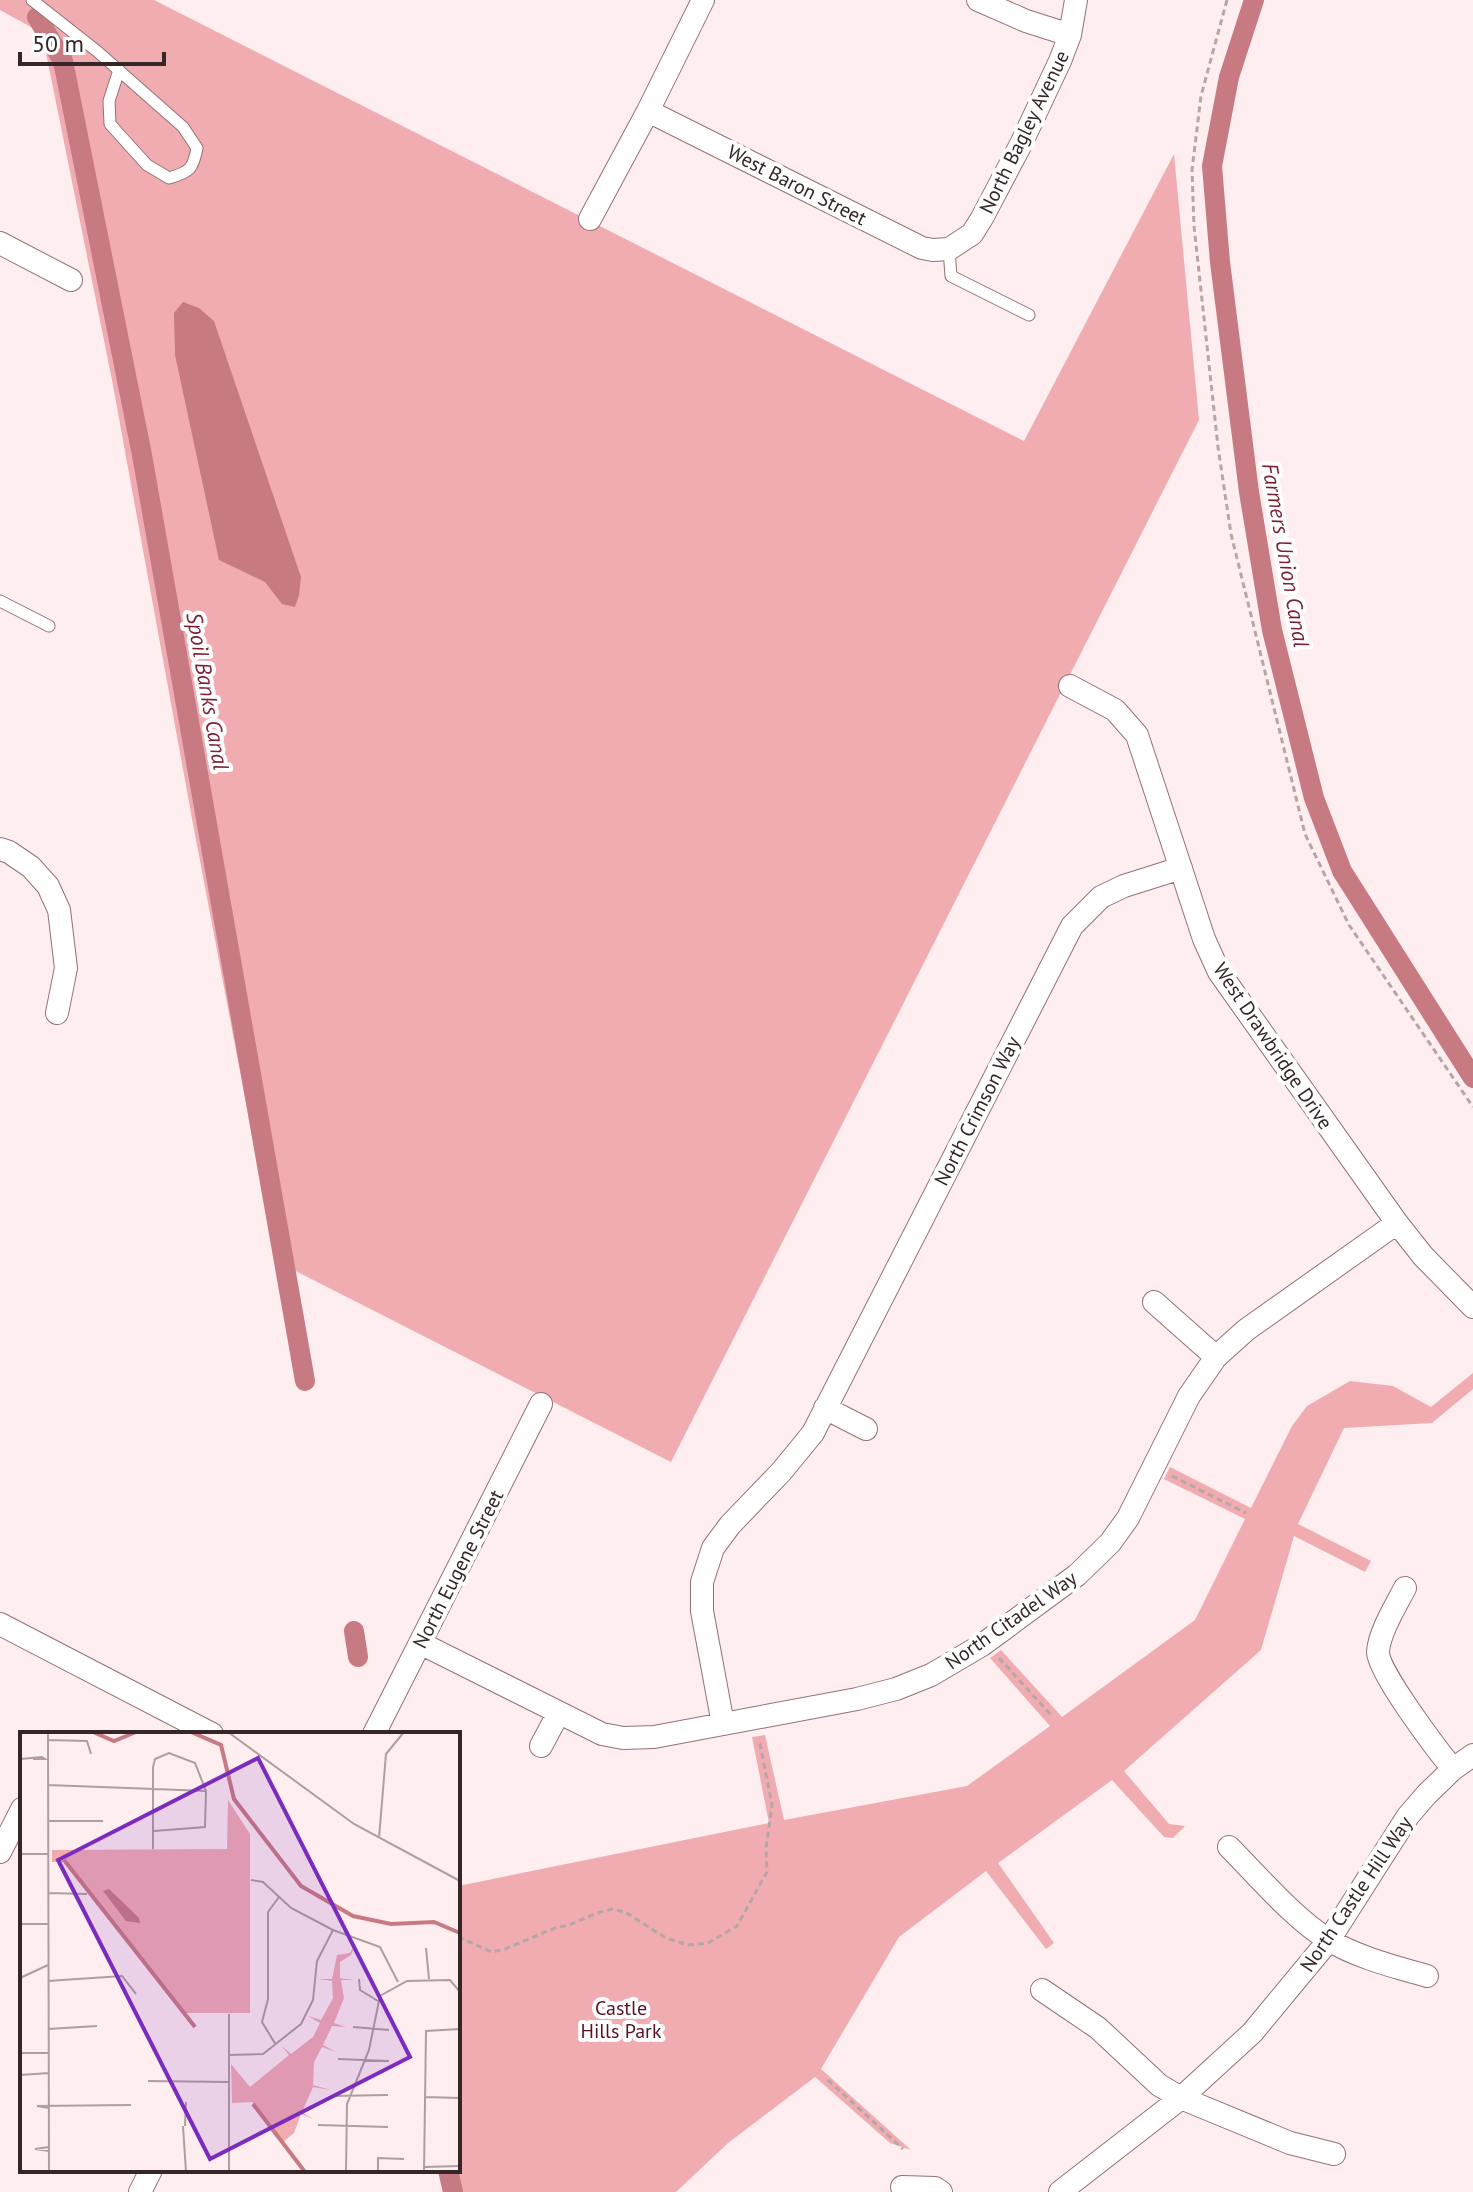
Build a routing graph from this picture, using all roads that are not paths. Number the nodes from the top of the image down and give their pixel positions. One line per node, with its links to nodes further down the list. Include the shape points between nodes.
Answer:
1 (32, 0): 6 (lane)
2 (703, 0): 7 (street)
3 (978, 0): 5 (street)
4 (1076, 0): 5 (street, North Bagley Avenue)
5 (1070, 35): 10 (street, North Bagley Avenue, via 982,218 972,234)
6 (119, 70): 6 (lane, via 183,127 197,148 194,165 183,174 169,178 147,165 110,124 109,101)
7 (648, 111): 8 (street); 10 (street, West Baron Street, via 922,248)
8 (590, 219)
9 (0, 243): 11 (street)
10 (949, 249): 12 (lane, via 951,276)
11 (71, 280)
12 (1029, 315)
13 (0, 601): 14 (lane)
14 (49, 626)
15 (1070, 686): 17 (street, West Drawbridge Drive, via 1115,710 1137,735)
16 (0, 849): 18 (street, via 31,867 59,910 66,968)
17 (1181, 868): 19 (street, West Drawbridge Drive, via 1219,972); 24 (street, North Crimson Way, via 1101,897 1072,926)
18 (57, 1013)
19 (1397, 1223): 21 (street, West Drawbridge Drive); 22 (street, North Citadel Way)
20 (1154, 1302): 22 (street)
21 (1473, 1307)
22 (1216, 1357): 30 (street, North Citadel Way, via 1189,1396 1128,1518 1110,1543 1065,1584 931,1675 857,1699)
23 (541, 1404): 28 (street, North Eugene Street)
24 (825, 1408): 25 (street); 30 (street, North Crimson Way, via 813,1433 713,1548 702,1582 702,1611)
25 (866, 1429)
26 (1405, 1588): 35 (street, via 1378,1654 1384,1671)
27 (0, 1624): 31 (street)
28 (420, 1643): 29 (street, North Citadel Way); 32 (street, North Eugene Street)
29 (558, 1714): 30 (street, North Citadel Way, via 623,1738); 33 (street)
30 (723, 1724)
31 (208, 1732)
32 (375, 1732)
33 (541, 1746)
34 (1473, 1755): 35 (street, North Castle Hill Way)
35 (1453, 1769): 39 (street, North Castle Hill Way, via 1408,1816)
36 (20, 1815): 37 (street)
37 (10, 1844)
38 (1229, 1847): 39 (street)
39 (1329, 1940): 40 (street); 42 (street, North Castle Hill Way, via 1252,2033)
40 (1427, 1976)
41 (1042, 1990): 42 (street, via 1098,2028 1159,2085)
42 (1181, 2098): 43 (street, via 1290,2143); 48 (street, North Castle Hill Way)
43 (1334, 2154)
44 (150, 2172): 46 (street)
45 (902, 2187): 47 (street)
46 (140, 2192)
47 (941, 2192)
48 (1060, 2192)

